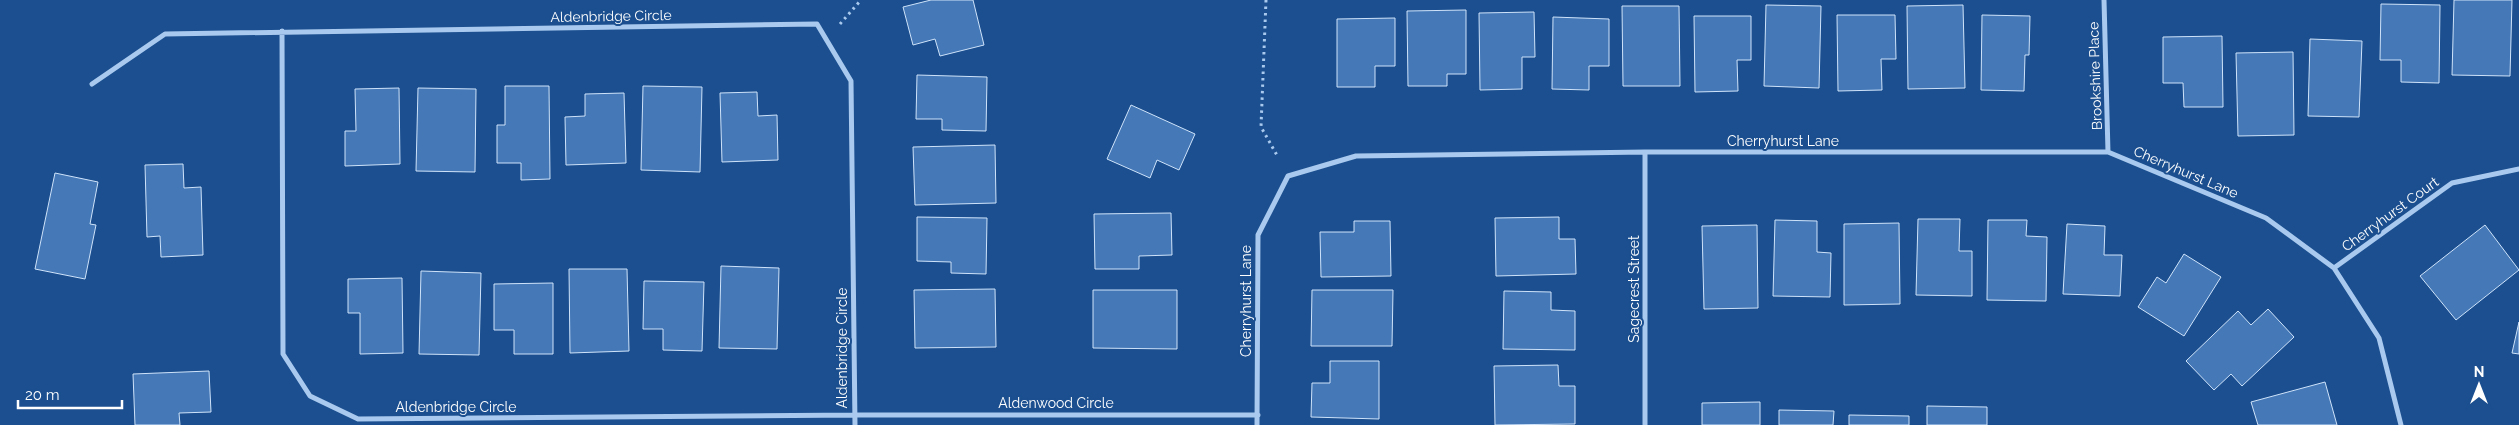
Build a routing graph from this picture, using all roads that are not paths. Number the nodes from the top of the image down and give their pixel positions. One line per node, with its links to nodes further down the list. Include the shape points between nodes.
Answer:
1 (2104, 0): 5 (street, Brookshire Place)
2 (282, 31): 3 (street, Aldenbridge Circle, via 165,34); 8 (street, Aldenbridge Circle, via 283,354 310,396 358,419); 8 (street, Aldenbridge Circle, via 817,24 852,80)
3 (92, 84)
4 (1645, 152): 5 (street, Cherryhurst Lane); 9 (street, Cherryhurst Lane, via 1356,156 1288,176 1258,234); 12 (street, Sagecrest Street)
5 (2108, 152): 7 (street, Cherryhurst Lane, via 2266,218)
6 (2519, 169): 7 (street, Cherryhurst Court, via 2452,183)
7 (2334, 268): 13 (street, Cherryhurst Lane, via 2379,338)
8 (855, 414): 9 (street, Aldenwood Circle); 10 (street)
9 (1258, 414): 11 (street, Cherryhurst Lane)
10 (855, 425)
11 (1257, 425)
12 (1645, 425)
13 (2401, 425)

